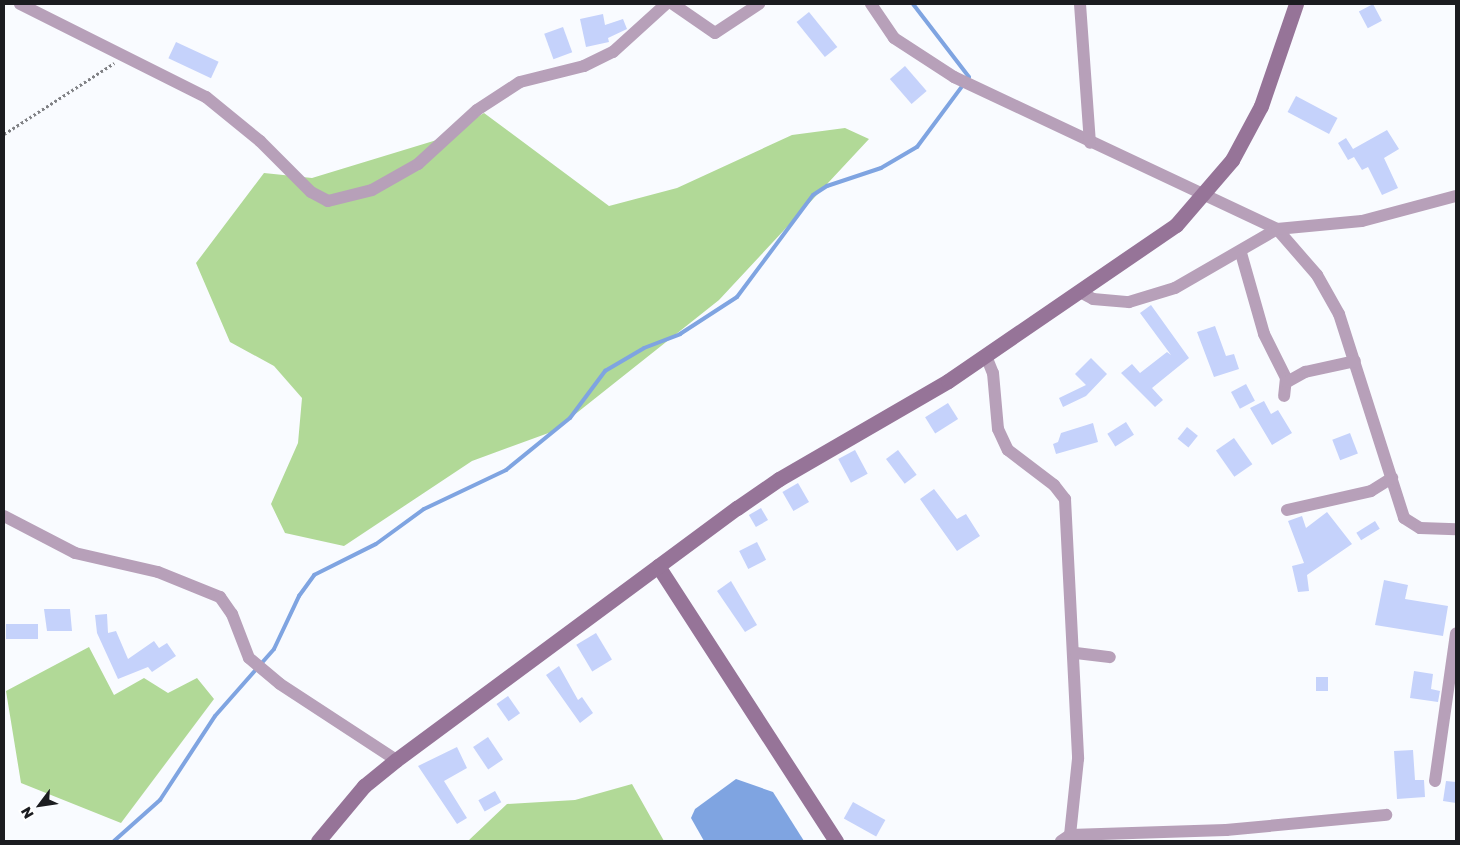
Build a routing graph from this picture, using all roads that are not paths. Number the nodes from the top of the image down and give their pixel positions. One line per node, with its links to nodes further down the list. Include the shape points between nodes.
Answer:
1 (20, 4): 2 (street, via 121,58 186,87 228,113 311,192 328,201 372,190 418,164 477,110 520,82 584,66 613,52)
2 (666, 4)
3 (673, 4): 4 (street, via 715,33)
4 (759, 4)
5 (870, 4): 8 (street, via 894,38 909,49 954,77)
6 (1080, 4): 8 (street)
7 (1296, 4): 9 (street, via 1261,106 1232,160)
8 (1090, 143): 9 (street)
9 (1206, 194): 11 (street); 13 (street, via 1158,239)
10 (1456, 196): 11 (street, via 1362,221)
11 (1277, 230): 12 (street); 15 (street, via 1326,288)
12 (1241, 253): 13 (street, via 1175,288 1129,302 1093,300); 16 (street, via 1264,334)
13 (1080, 292): 14 (street)
14 (986, 356): 22 (street, via 779,479); 24 (street, via 993,373 998,429 1008,450 1054,485 1065,499)
15 (1355, 361): 16 (street, via 1305,372); 18 (street)
16 (1287, 382): 17 (street)
17 (1284, 396)
18 (1392, 478): 19 (street, via 1370,491); 21 (street, via 1408,523 1420,528)
19 (1287, 510)
20 (4, 516): 26 (street, via 75,553 158,572 220,596 232,614 249,658 280,684)
21 (1456, 529)
22 (658, 566): 26 (street); 31 (street)
23 (1456, 633): 27 (street)
24 (1076, 653): 25 (street); 29 (street, via 1078,759)
25 (1110, 657)
26 (396, 760): 30 (street, via 364,786)
27 (1435, 781)
28 (1386, 814): 29 (street, via 1226,830)
29 (1066, 838)
30 (318, 841)
31 (836, 841)

